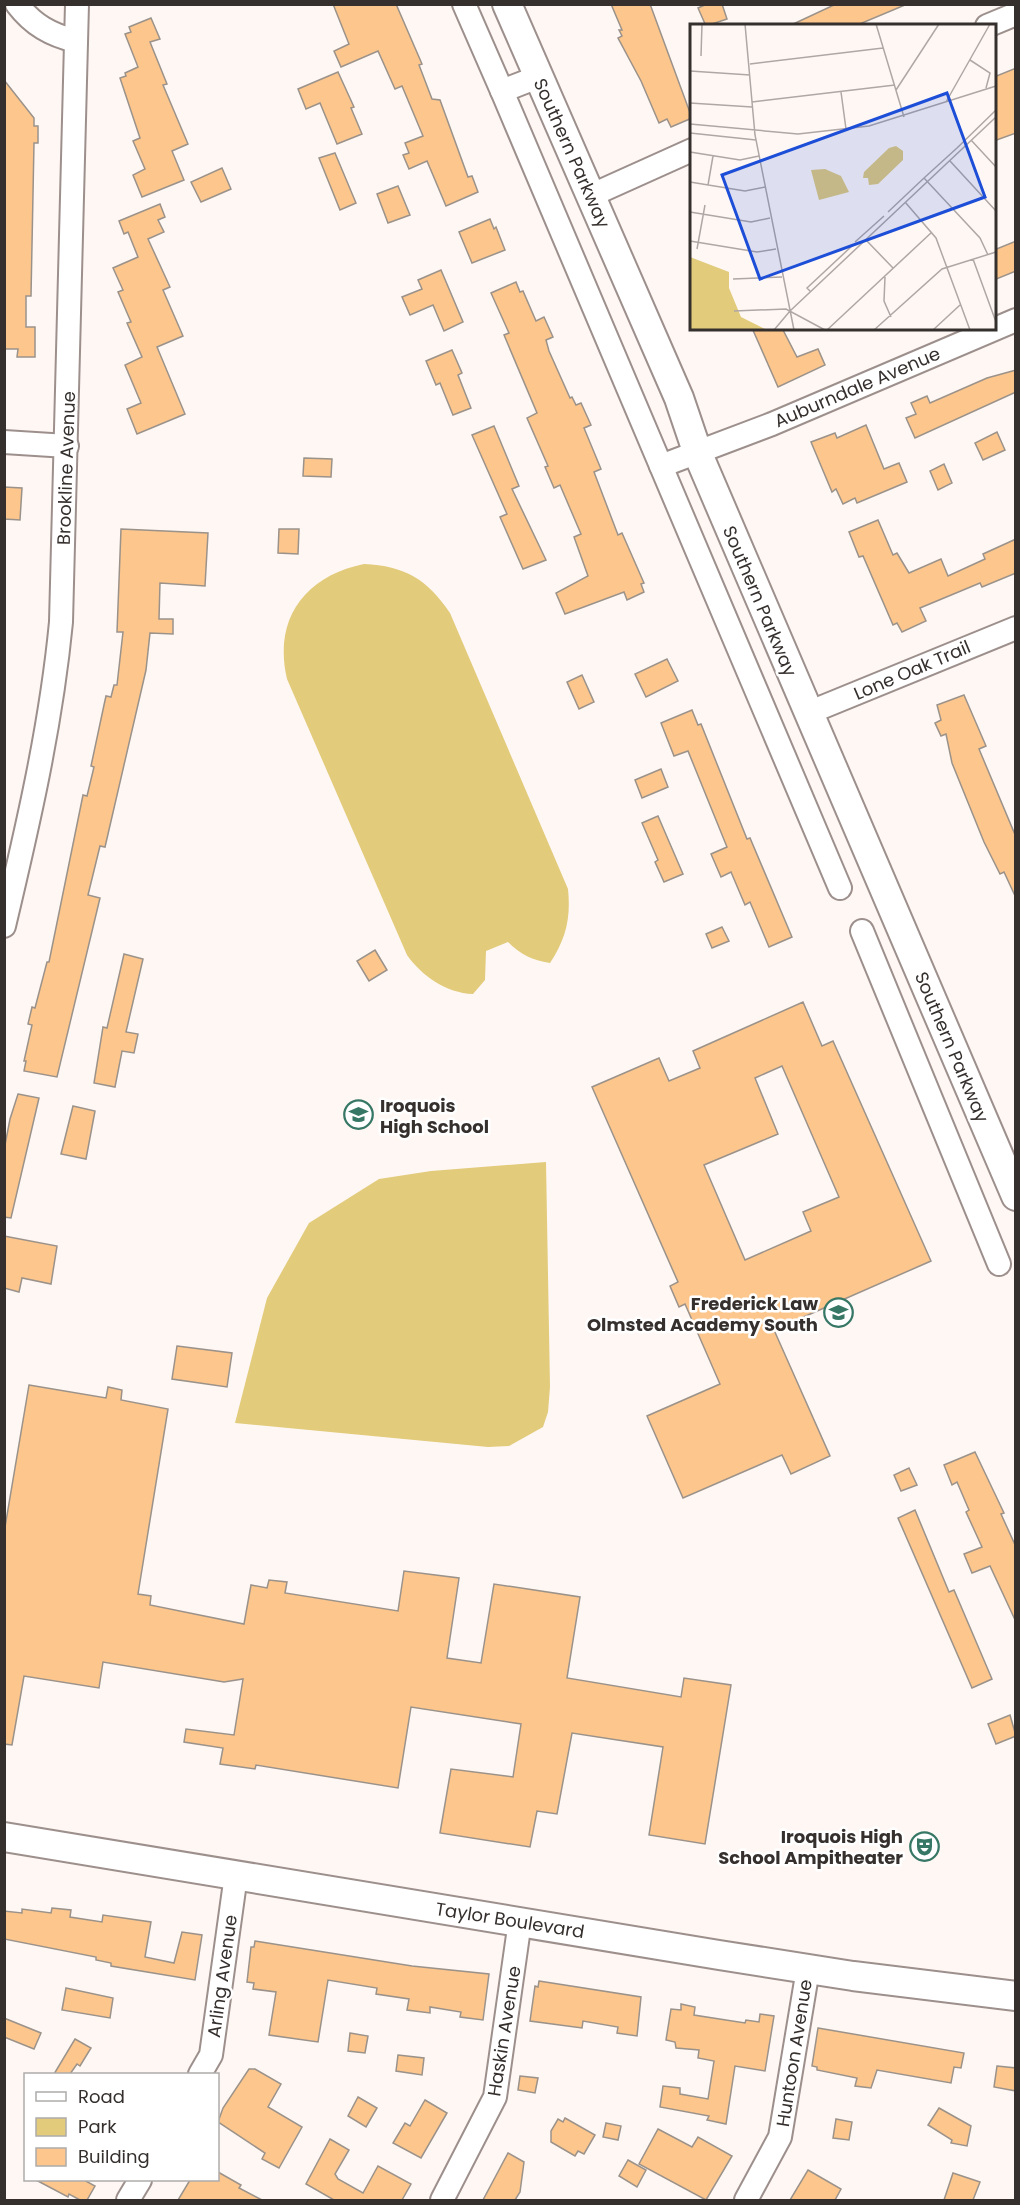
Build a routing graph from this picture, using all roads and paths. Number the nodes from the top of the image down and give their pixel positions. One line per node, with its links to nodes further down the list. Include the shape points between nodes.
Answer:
1 (17, 4): 7 (street, via 52,35)
2 (77, 4): 7 (street, Brookline Avenue)
3 (464, 4): 9 (street)
4 (507, 4): 8 (main road, Southern Parkway)
5 (1016, 14): 6 (street)
6 (992, 24)
7 (76, 41): 16 (street, Brookline Avenue)
8 (538, 77): 9 (street); 11 (main road, Southern Parkway)
9 (502, 91): 18 (street)
10 (690, 151): 11 (street)
11 (592, 195): 17 (main road, Southern Parkway, via 679,398)
12 (1016, 320): 13 (street, Auburndale Avenue)
13 (996, 328)
14 (992, 330): 17 (street, Auburndale Avenue)
15 (4, 442): 16 (street)
16 (68, 446): 22 (street, Brookline Avenue, via 61,622 53,696 39,779)
17 (698, 454): 18 (street, Auburndale Avenue); 20 (main road, Southern Parkway)
18 (661, 466): 21 (street)
19 (1016, 628): 20 (street, Lone Oak Trail)
20 (808, 713): 24 (main road, Southern Parkway)
21 (840, 888)
22 (4, 926)
23 (862, 931): 26 (street)
24 (1009, 1163): 25 (main road, Southern Parkway)
25 (1016, 1196)
26 (999, 1264)
27 (4, 1837): 28 (main road, Taylor Boulevard)
28 (236, 1875): 29 (main road, Taylor Boulevard); 32 (street, Arling Avenue, via 211,2055)
29 (520, 1921): 30 (main road, Taylor Boulevard); 35 (street, Haskin Avenue, via 495,2097)
30 (808, 1969): 31 (main road, Taylor Boulevard); 36 (street, Huntoon Avenue, via 780,2137)
31 (1016, 1996)
32 (201, 2073)
33 (139, 2181): 34 (street)
34 (128, 2200)
35 (442, 2200)
36 (746, 2200)

